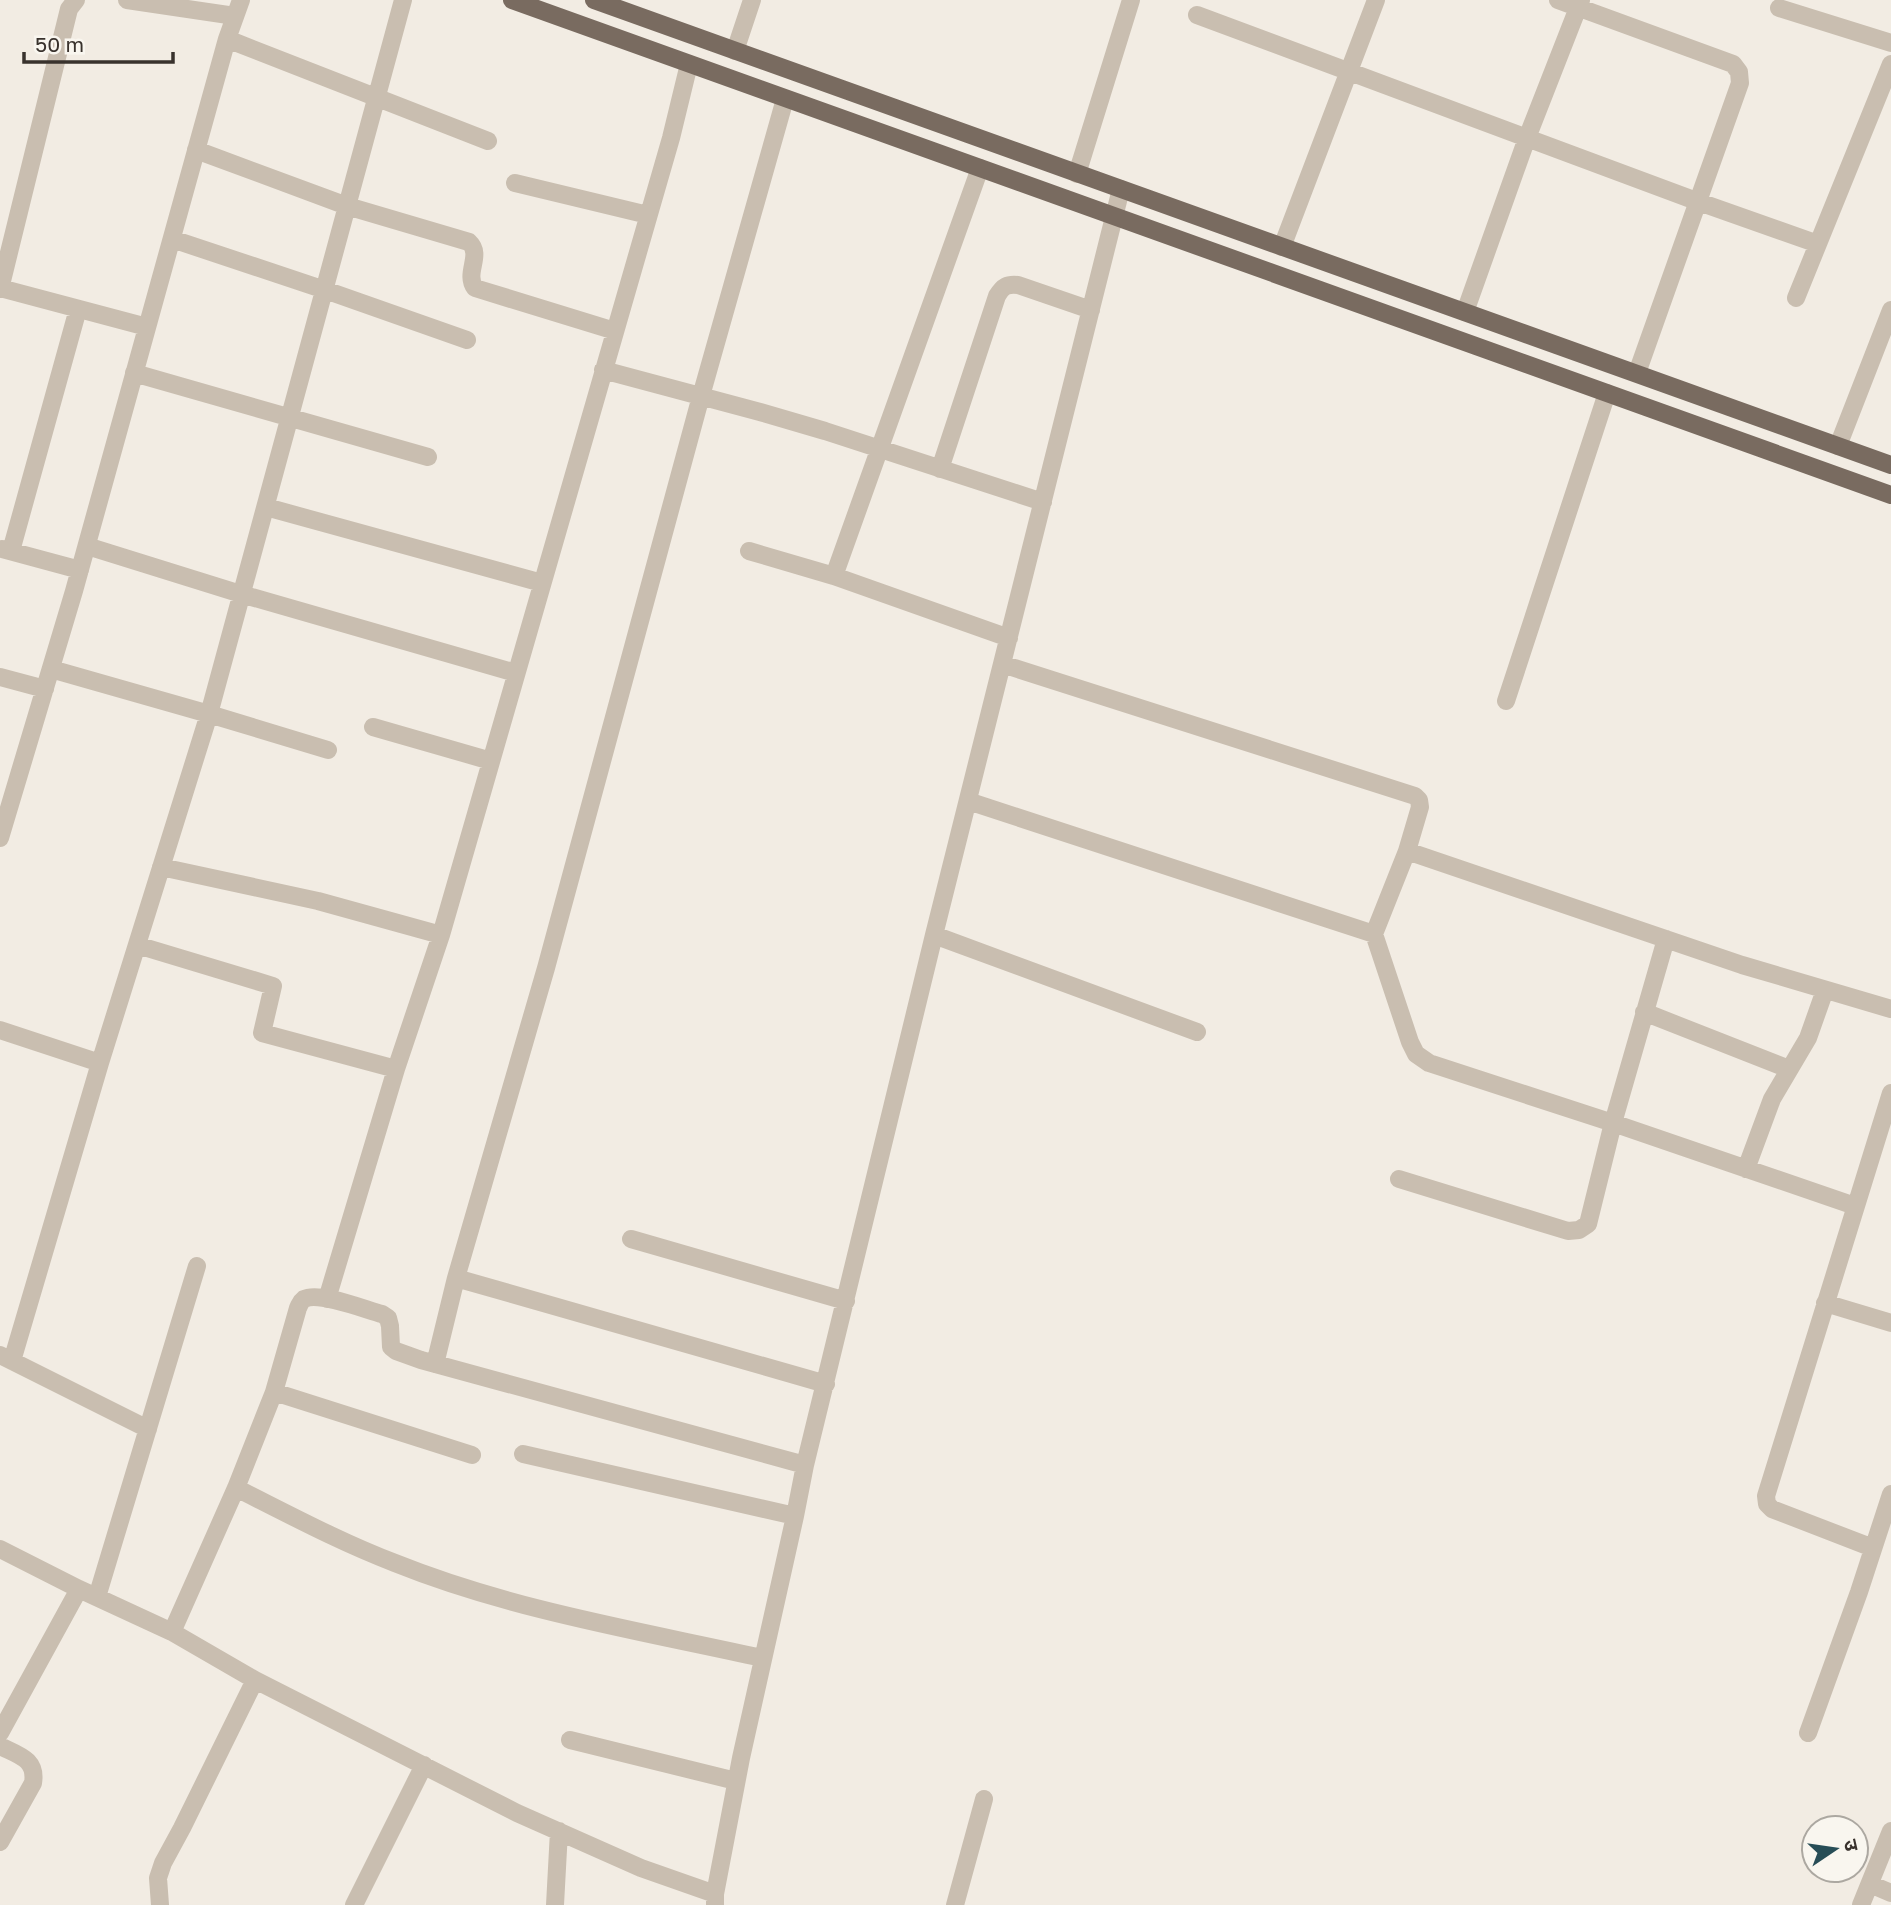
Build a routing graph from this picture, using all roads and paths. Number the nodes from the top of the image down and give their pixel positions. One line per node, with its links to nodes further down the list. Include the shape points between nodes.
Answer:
1 (76, 0): 36 (street, via 69,9)
2 (127, 0): 11 (street)
3 (403, 0): 20 (street)
4 (512, 0): 17 (main road)
5 (594, 0): 16 (main road)
6 (752, 0): 16 (street)
7 (1131, 0): 26 (street)
8 (1376, 0): 19 (street)
9 (1558, 0): 10 (street)
10 (1580, 4): 22 (street); 29 (street, via 1733,64 1739,72 1741,83)
11 (238, 8): 14 (street)
12 (1779, 8): 15 (street)
13 (1197, 15): 19 (street)
14 (227, 39): 20 (street); 24 (street)
15 (1891, 43)
16 (735, 51): 26 (main road)
17 (690, 64): 21 (main road); 31 (street)
18 (1891, 64): 34 (street)
19 (1349, 72): 22 (street); 35 (street)
20 (377, 98): 23 (street); 30 (street)
21 (785, 99): 25 (main road); 50 (street)
22 (1527, 138): 29 (street); 42 (street)
23 (488, 141)
24 (196, 150): 30 (street); 33 (street)
25 (980, 168): 32 (main road); 53 (street)
26 (1077, 174): 28 (main road)
27 (515, 183): 31 (street)
28 (1121, 189): 32 (street); 35 (main road)
29 (1699, 202): 34 (street); 48 (street)
30 (347, 206): 37 (street); 44 (street, via 468,242 475,255 470,276 475,288)
31 (648, 215): 44 (street)
32 (1114, 216): 40 (street); 49 (main road)
33 (172, 239): 37 (street); 43 (street)
34 (1818, 244): 38 (street)
35 (1282, 247): 42 (main road)
36 (1, 282): 39 (street)
37 (325, 290): 45 (street); 51 (street)
38 (1796, 298)
39 (78, 309): 43 (street); 61 (street)
40 (1091, 310): 56 (street, via 1018,285 1002,287); 58 (street)
41 (1891, 310): 52 (street)
42 (1465, 312): 48 (main road)
43 (147, 327): 47 (street)
44 (615, 331): 46 (street)
45 (467, 340)
46 (603, 370): 50 (street); 65 (street)
47 (134, 373): 51 (street); 60 (street)
48 (1637, 373): 52 (main road)
49 (1607, 393): 57 (main road); 73 (street)
50 (701, 396): 53 (street); 103 (street, via 546,968)
51 (290, 418): 54 (street); 59 (street)
52 (1839, 446): 55 (main road)
53 (880, 449): 56 (street); 64 (street)
54 (428, 457)
55 (1891, 465)
56 (940, 469): 58 (street)
57 (1891, 495)
58 (1043, 502): 67 (street)
59 (266, 507): 65 (street); 66 (street)
60 (87, 546): 63 (street); 66 (street)
61 (5, 550): 63 (street)
62 (749, 551): 64 (street)
63 (80, 570): 69 (street)
64 (834, 576): 67 (street)
65 (542, 583): 70 (street)
66 (241, 594): 70 (street); 74 (street)
67 (1009, 638): 68 (street)
68 (1002, 664): 78 (street); 81 (street, via 1415,796 1420,807)
69 (51, 669): 72 (street); 74 (street)
70 (516, 673): 77 (street)
71 (0, 677): 72 (street)
72 (45, 688): 79 (street)
73 (1506, 701)
74 (209, 714): 76 (street); 82 (street)
75 (373, 727): 77 (street)
76 (328, 750)
77 (491, 761): 84 (street)
78 (968, 801): 83 (street); 85 (street)
79 (4, 810): 80 (street)
80 (0, 838)
81 (1407, 851): 83 (street); 86 (street)
82 (161, 867): 84 (street, via 318,901); 87 (street)
83 (1374, 934): 97 (street, via 1416,1054 1429,1063)
84 (441, 935): 94 (street)
85 (934, 935): 92 (street); 105 (street)
86 (1665, 939): 88 (street); 90 (street)
87 (137, 945): 93 (street); 94 (street, via 273,986 262,1033)
88 (1825, 990): 89 (street); 95 (street, via 1808,1038)
89 (1891, 1009)
90 (1644, 1012): 95 (street); 97 (street)
91 (0, 1030): 93 (street)
92 (1197, 1032)
93 (100, 1063): 108 (street)
94 (396, 1069): 104 (street)
95 (1789, 1069): 98 (street, via 1772,1099)
96 (1891, 1093): 100 (street)
97 (1613, 1123): 98 (street); 99 (street, via 1588,1224 1579,1230 1568,1231)
98 (1746, 1169): 100 (street)
99 (1399, 1179)
100 (1855, 1206): 106 (street)
101 (631, 1239): 105 (street)
102 (197, 1266): 112 (street)
103 (456, 1278): 109 (street); 110 (street)
104 (327, 1299): 109 (street, via 382,1314 388,1318 391,1347); 111 (street, via 313,1297 301,1302)
105 (846, 1301): 110 (street)
106 (1825, 1303): 107 (street); 120 (street, via 1767,1504)
107 (1891, 1324)
108 (6, 1358): 112 (street)
109 (435, 1364): 115 (street)
110 (826, 1384): 115 (street)
111 (274, 1392): 114 (street); 116 (street)
112 (148, 1429): 123 (street)
113 (523, 1454): 118 (street)
114 (472, 1455)
115 (805, 1465): 118 (street)
116 (236, 1488): 124 (street); 125 (street, via 396,1564 480,1592)
117 (1891, 1494): 119 (street)
118 (796, 1516): 125 (street)
119 (1885, 1533): 120 (street)
120 (1873, 1548): 128 (street)
121 (0, 1549): 122 (street)
122 (79, 1589): 123 (street); 127 (street)
123 (97, 1597): 124 (street)
124 (172, 1632): 126 (street)
125 (762, 1658): 132 (street)
126 (255, 1680): 131 (street); 140 (street, via 163,1863 158,1878)
127 (0, 1733)
128 (1808, 1733)
129 (569, 1740): 132 (street)
130 (0, 1746): 136 (street, via 26,1760 34,1774)
131 (424, 1765): 134 (street); 141 (street)
132 (736, 1781): 139 (street)
133 (984, 1799): 143 (street)
134 (559, 1831): 139 (street); 142 (street)
135 (1891, 1831): 137 (street)
136 (0, 1842)
137 (1870, 1884): 138 (street); 144 (street)
138 (1891, 1893)
139 (715, 1900)
140 (160, 1905)
141 (354, 1905)
142 (555, 1905)
143 (956, 1905)
144 (1861, 1905)

